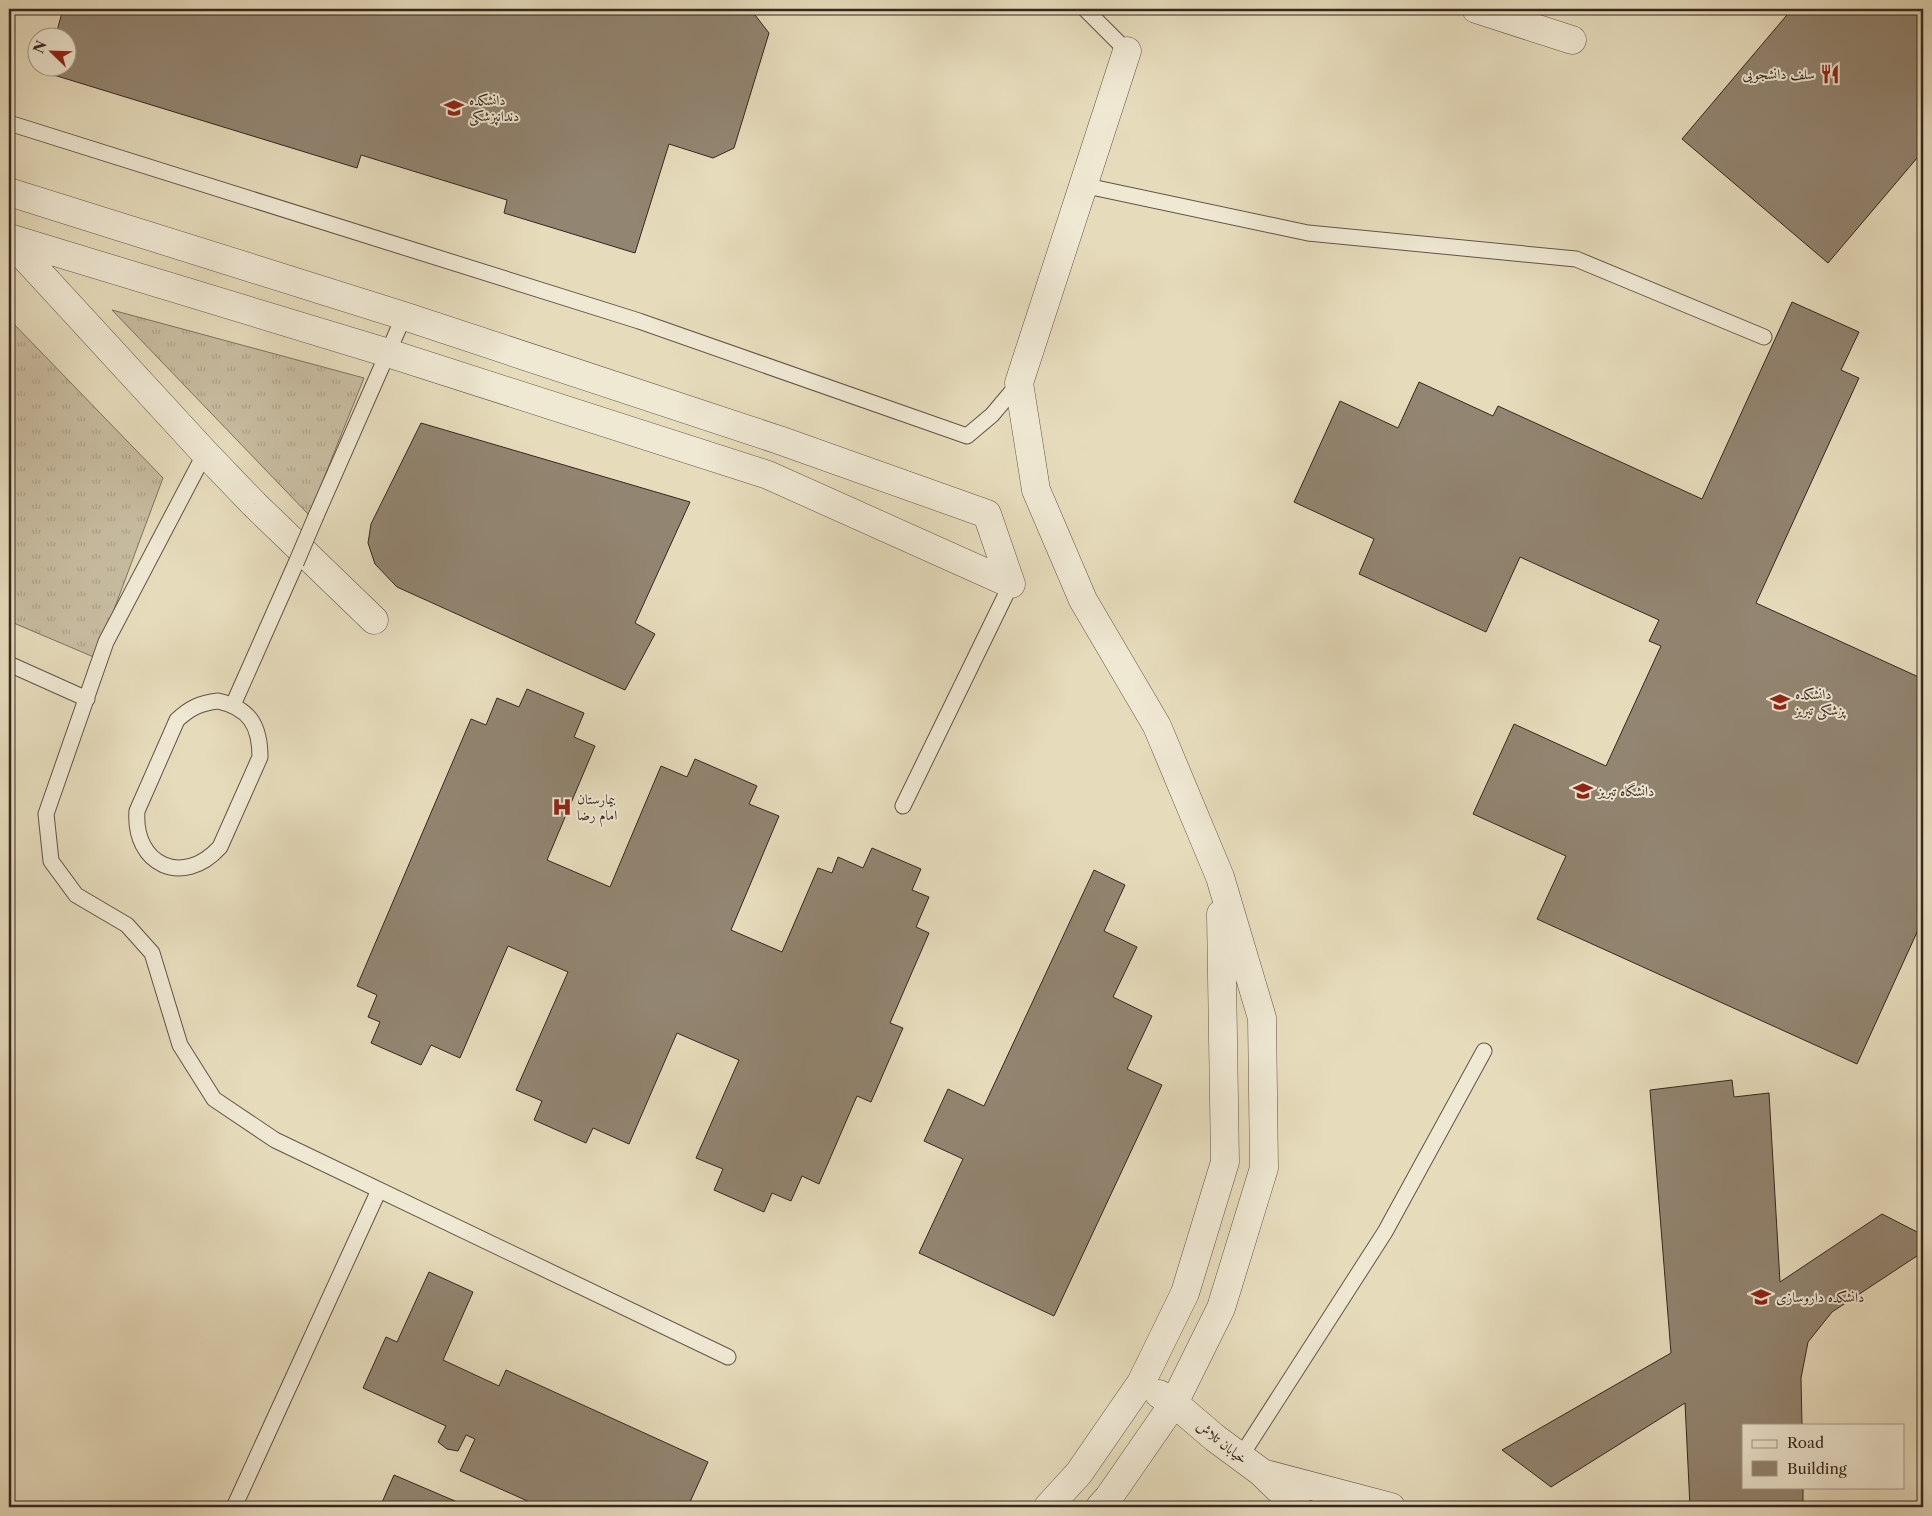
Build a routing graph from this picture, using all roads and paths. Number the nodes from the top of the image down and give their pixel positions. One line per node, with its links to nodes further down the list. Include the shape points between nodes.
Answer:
1 (1085, 9): 4 (lane)
2 (1476, 9): 3 (street)
3 (1572, 40)
4 (1127, 51): 6 (street)
5 (9, 123): 13 (lane, via 639,321 967,436 992,415)
6 (1082, 185): 11 (lane, via 1308,233 1576,259); 13 (street)
7 (14, 194): 8 (street); 10 (street)
8 (9, 229)
9 (9, 239): 12 (street); 14 (street)
10 (404, 316): 12 (lane); 15 (street, via 779,440 987,514)
11 (1764, 337)
12 (388, 353): 15 (street, via 768,475); 19 (lane, bridge)
13 (1019, 383): 21 (street, via 1036,490 1083,600 1157,726)
14 (205, 453): 16 (street); 18 (lane, via 106,642)
15 (1011, 584): 20 (lane)
16 (374, 620)
17 (9, 664): 18 (lane)
18 (87, 699): 23 (lane, via 46,814 51,861 76,895 127,925 152,953 180,1046 214,1099 275,1140)
19 (233, 704): 19 (lane, via 202,702 177,720 137,811 139,839 156,861 184,868 198,865 220,847 260,757 256,726)
20 (903, 806)
21 (1220, 877): 25 (street, via 1224,1162 1185,1293); 26 (street, via 1262,1018 1264,1168 1221,1308)
22 (1484, 1052): 27 (lane)
23 (379, 1190): 24 (lane); 28 (lane)
24 (728, 1357)
25 (1141, 1384): 26 (street, خیابان تلاش); 29 (street, via 1079,1473)
26 (1174, 1403): 27 (street, خیابان تلاش); 30 (street)
27 (1251, 1464): 31 (street, خیابان تلاش); 32 (street)
28 (234, 1507)
29 (1048, 1507)
30 (1100, 1507)
31 (1297, 1507)
32 (1391, 1507)

